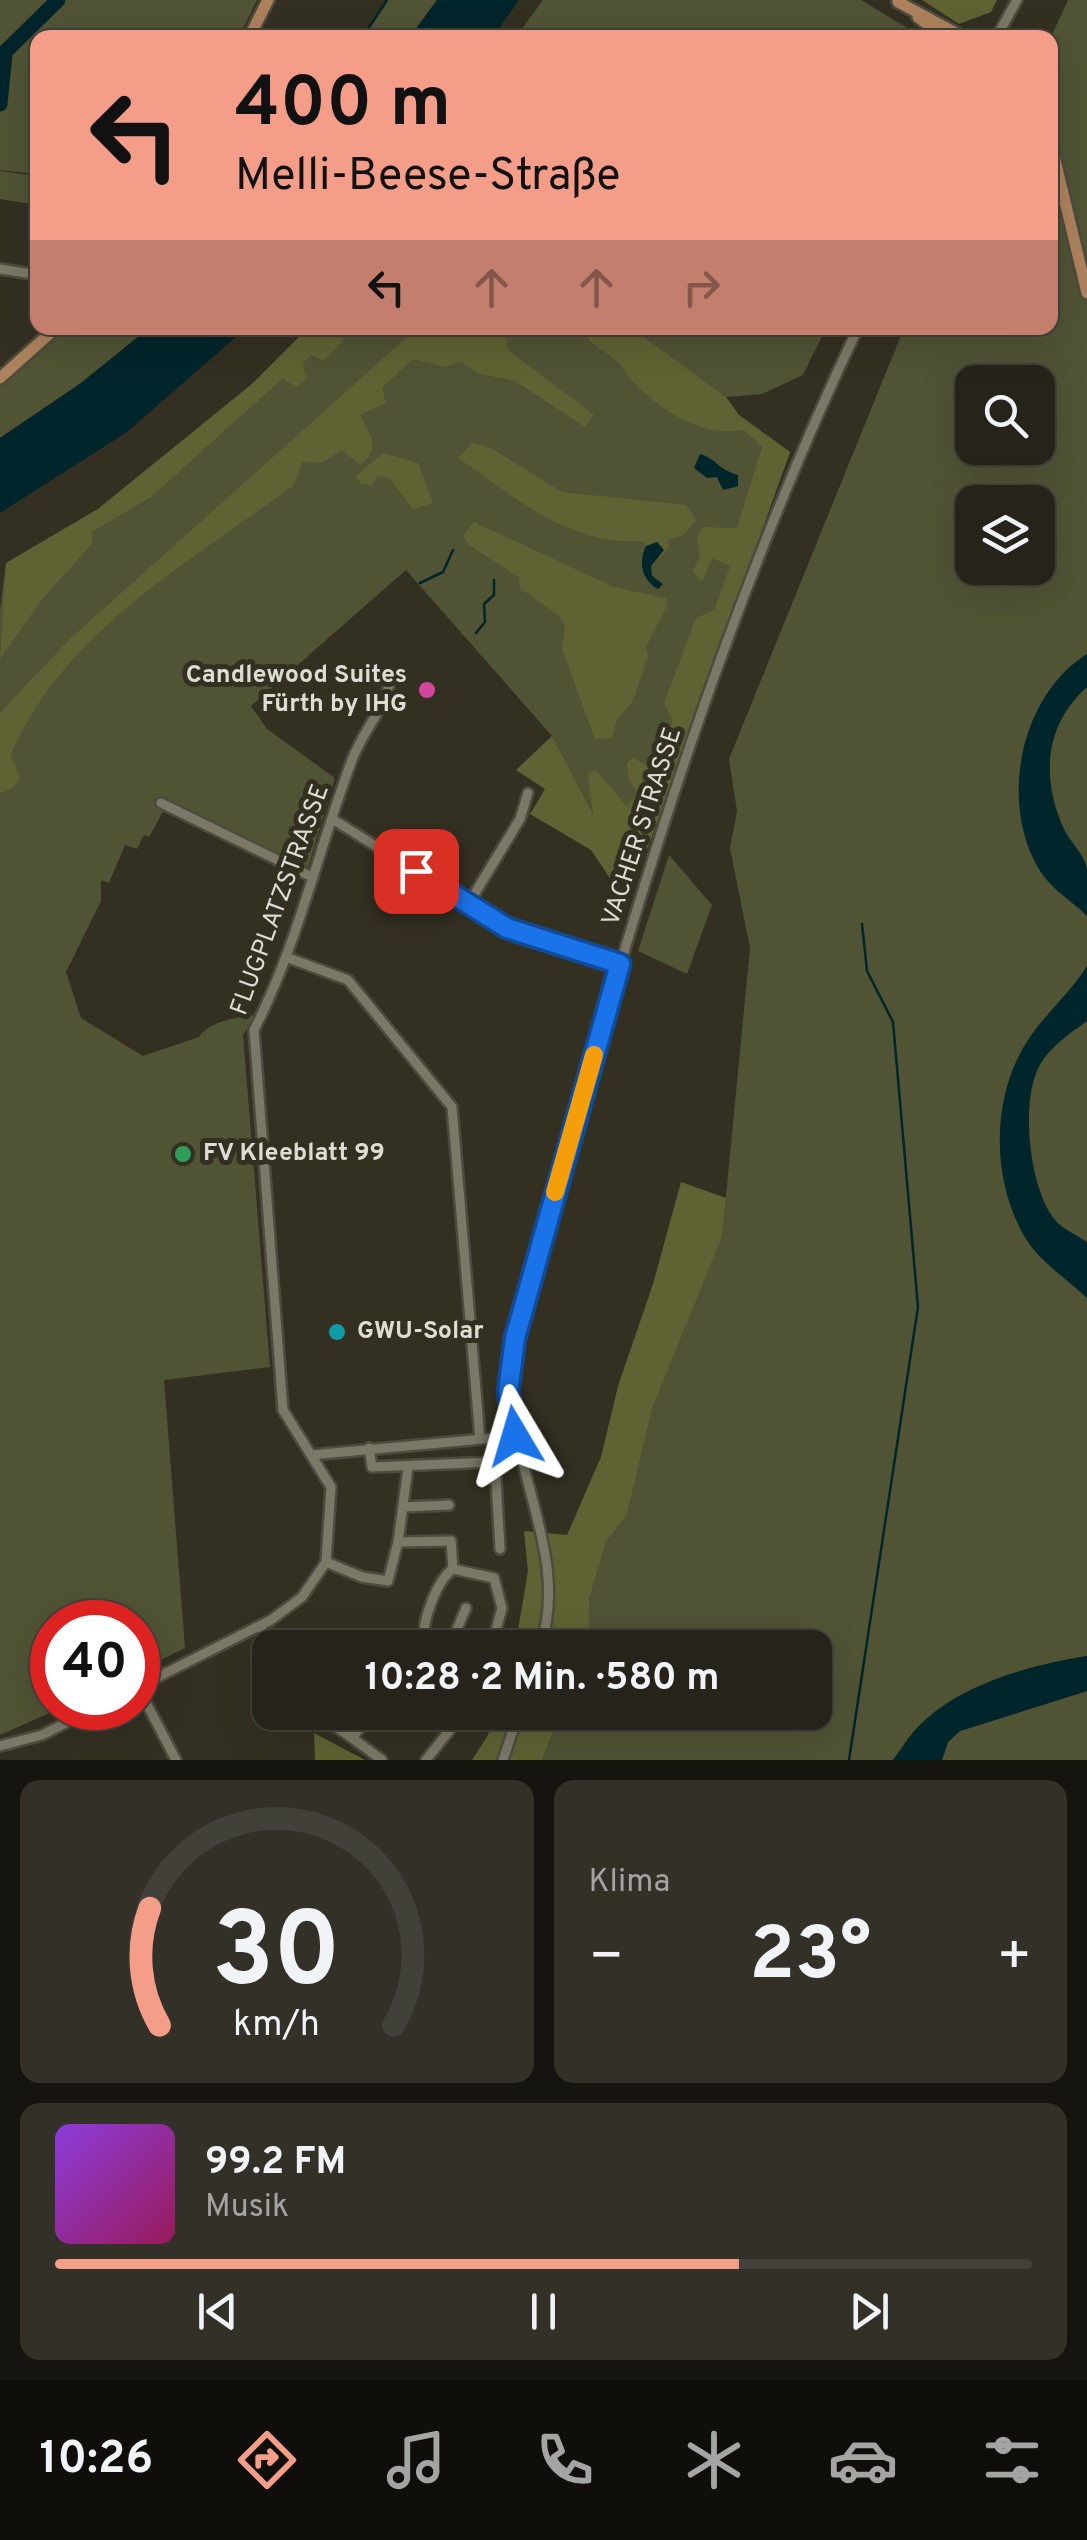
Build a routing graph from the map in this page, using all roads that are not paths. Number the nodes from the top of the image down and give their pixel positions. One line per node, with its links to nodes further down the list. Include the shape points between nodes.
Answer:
1 (268, 0): 4 (main road)
2 (1016, 0): 7 (street)
3 (896, 1): 5 (main road); 6 (main road)
4 (253, 30)
5 (935, 30)
6 (950, 30)
7 (1000, 30)
8 (1058, 172): 11 (main road)
9 (0, 269): 10 (street)
10 (30, 275)
11 (1087, 293)
12 (48, 335): 14 (main road)
13 (855, 335): 22 (street, VACHER STRASSE, via 734,628)
14 (0, 378)
15 (391, 677): 18 (street, FLUGPLATZSTRASSE, via 386,703 352,757)
16 (528, 793): 20 (street, via 520,820)
17 (161, 803): 19 (street)
18 (334, 820): 19 (street, FLUGPLATZSTRASSE); 20 (street)
19 (312, 877): 21 (street, FLUGPLATZSTRASSE)
20 (469, 903): 22 (street, via 507,928)
21 (286, 957): 24 (street, via 348,980 452,1108); 26 (street, FLUGPLATZSTRASSE, via 254,1030 283,1410)
22 (620, 964): 23 (street, VACHER STRASSE, via 515,1338 508,1392)
23 (515, 1436): 24 (street); 40 (street, VACHER STRASSE, via 552,1591)
24 (480, 1439): 25 (street)
25 (369, 1448): 26 (street); 27 (street, via 372,1467)
26 (311, 1456): 32 (street, FLUGPLATZSTRASSE, via 333,1500)
27 (408, 1468): 29 (street); 31 (street, via 495,1462)
28 (449, 1505): 29 (street)
29 (403, 1507): 30 (street)
30 (398, 1542): 32 (street, via 388,1581); 33 (street, via 451,1541)
31 (500, 1549)
32 (326, 1562): 35 (street, via 302,1597)
33 (453, 1568): 37 (street, via 443,1576); 39 (street, via 494,1578 502,1608)
34 (466, 1608): 38 (street)
35 (260, 1626): 36 (street); 41 (street)
36 (262, 1630)
37 (423, 1630)
38 (457, 1630)
39 (496, 1630)
40 (544, 1630)
41 (160, 1676)
42 (160, 1729): 50 (street)
43 (52, 1730): 49 (street)
44 (340, 1730): 48 (street)
45 (358, 1730): 48 (street)
46 (450, 1730): 52 (street)
47 (512, 1730): 53 (street)
48 (352, 1738): 51 (street)
49 (0, 1746)
50 (176, 1760)
51 (382, 1760)
52 (426, 1760)
53 (503, 1760)

